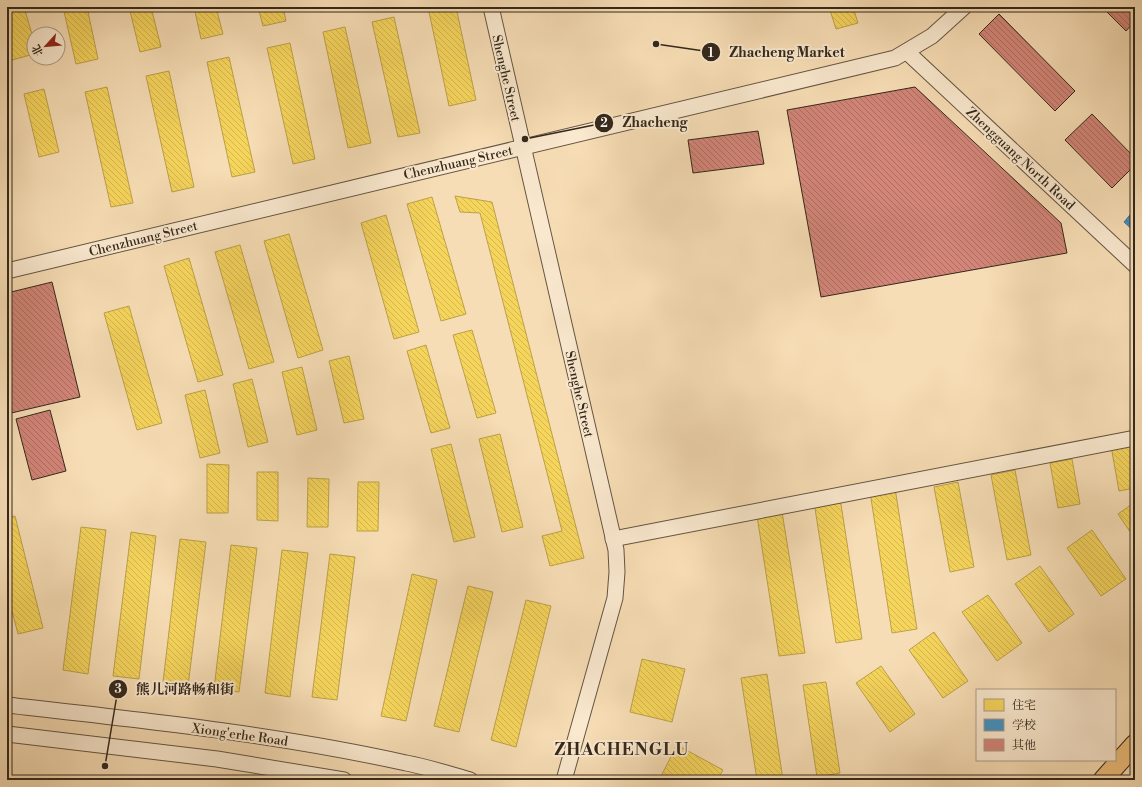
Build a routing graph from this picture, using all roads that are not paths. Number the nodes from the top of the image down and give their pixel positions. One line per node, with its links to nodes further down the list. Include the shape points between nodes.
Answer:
1 (491, 7): 4 (street, Shenghe Street)
2 (964, 7): 3 (street, Chenzhuang Street, via 932,36)
3 (907, 52): 4 (street, Chenzhuang Street, via 895,58); 5 (street, Zhengguang North Road)
4 (523, 147): 6 (street, Chenzhuang Street); 8 (street, Shenghe Street)
5 (1135, 265)
6 (7, 271)
7 (1135, 438): 8 (street)
8 (613, 539): 14 (street, Shenghe Street, via 617,572 615,598)
9 (7, 705): 13 (street, Xiong'erhe Road, via 220,730 399,761)
10 (7, 734): 12 (street, via 217,758)
11 (1135, 744): 15 (main road)
12 (344, 780)
13 (470, 780)
14 (564, 780)
15 (1103, 780)

